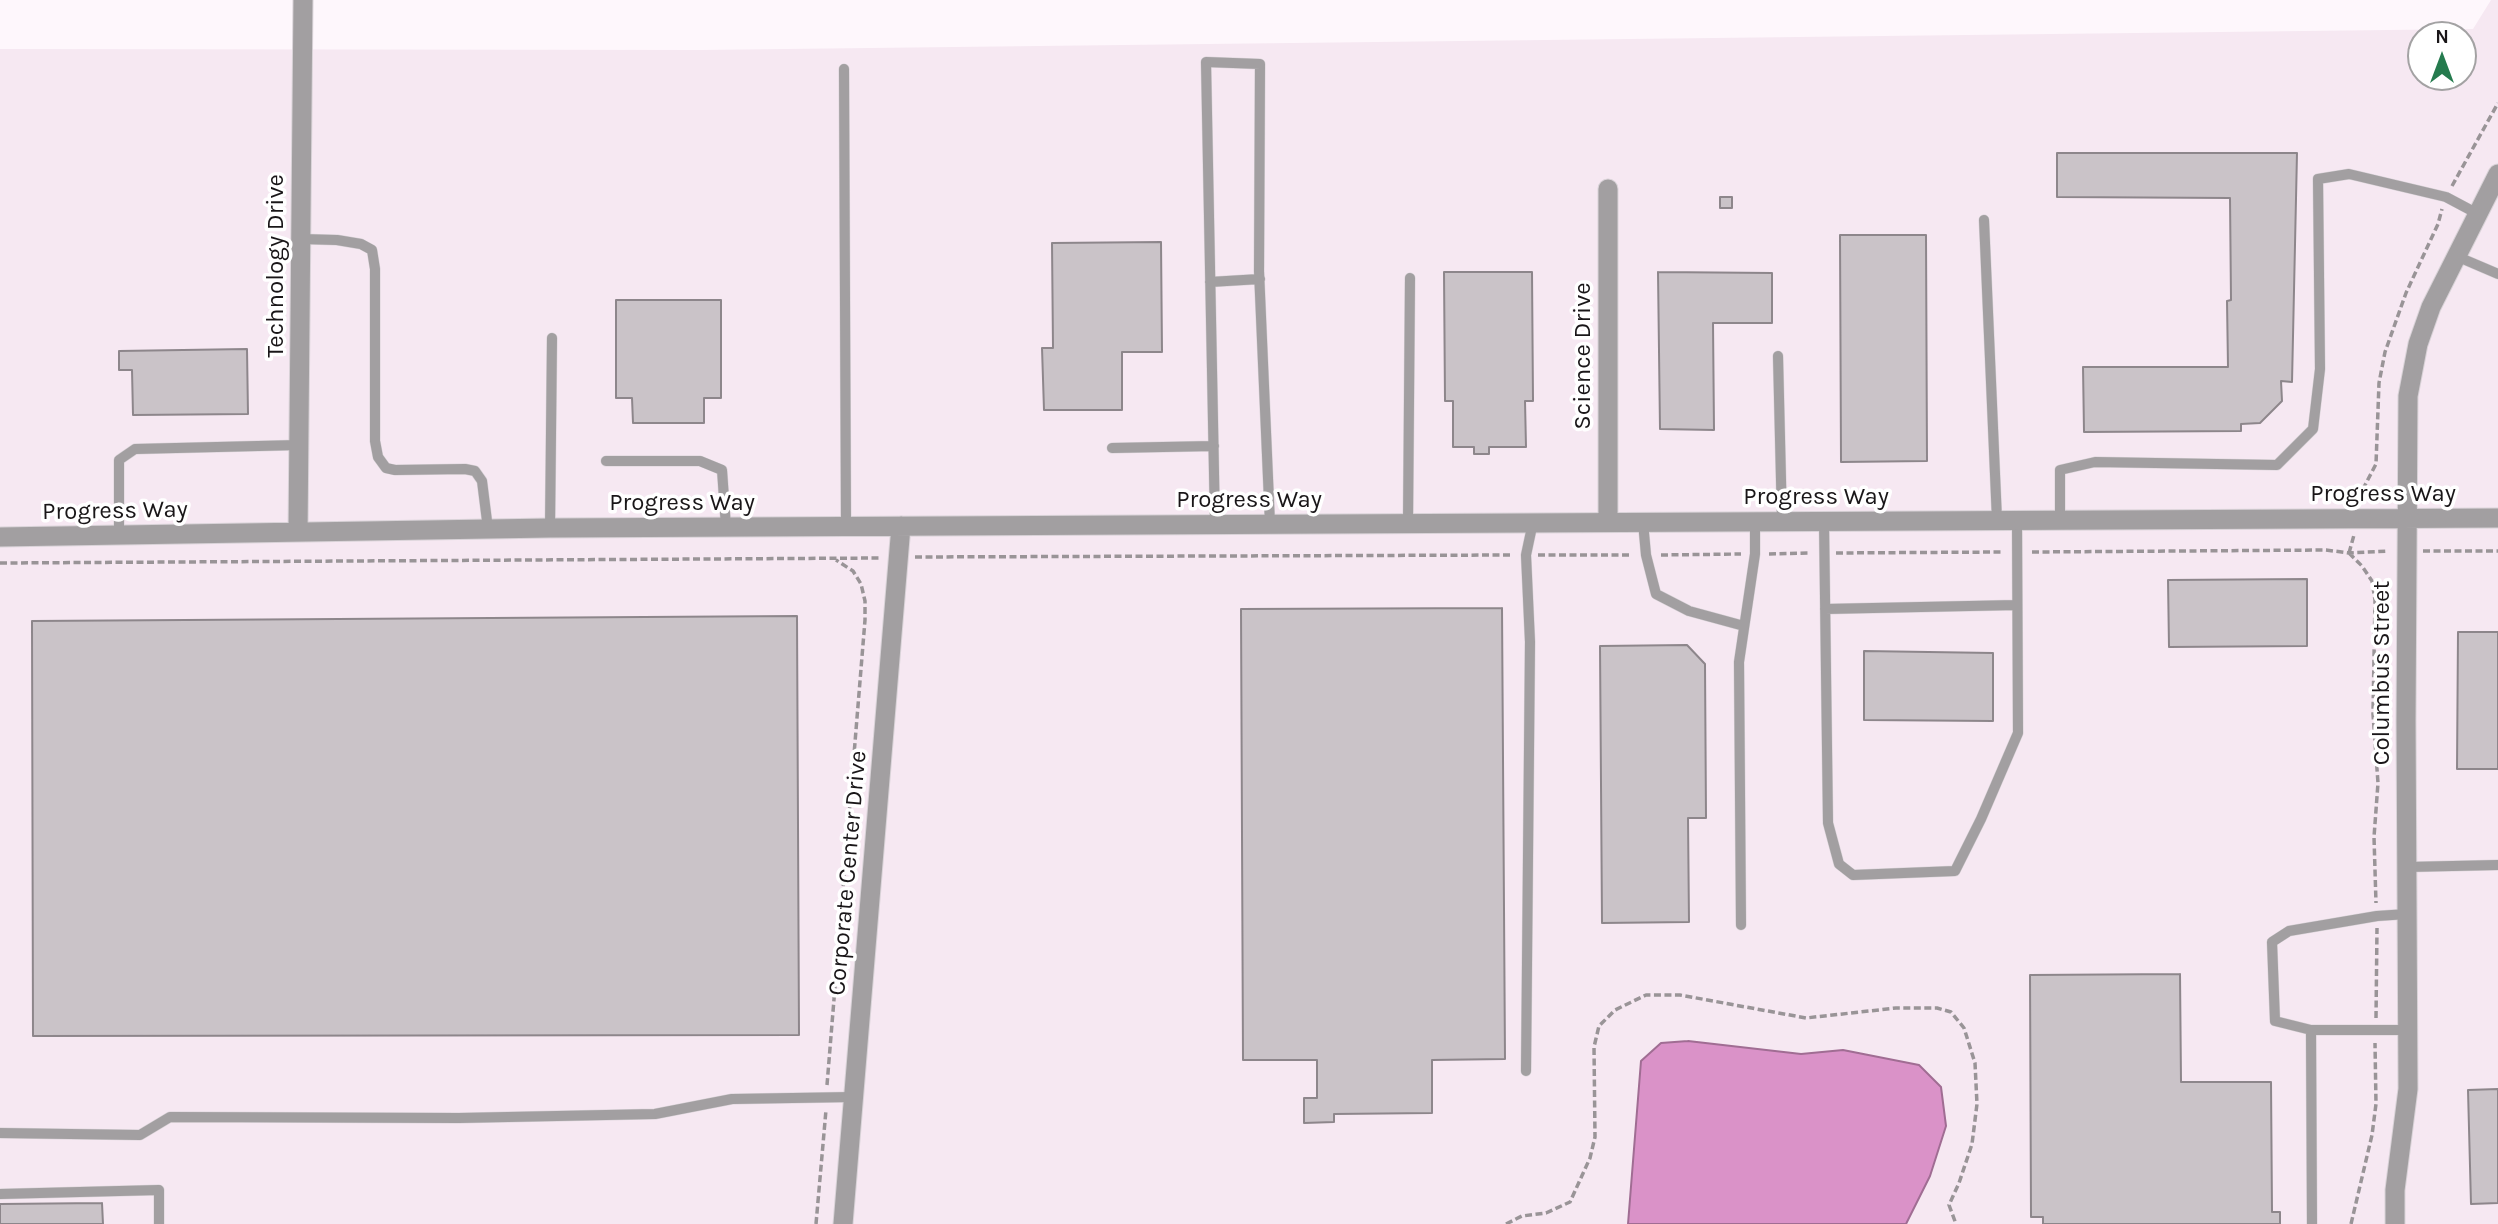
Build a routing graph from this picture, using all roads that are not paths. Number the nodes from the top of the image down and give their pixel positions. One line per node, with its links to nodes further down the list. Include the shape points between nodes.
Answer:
1 (303, 0): 7 (street, Technology Drive)
2 (844, 69): 33 (lane)
3 (2498, 174): 5 (street, Columbus Street)
4 (1608, 189): 27 (street, Science Drive)
5 (2478, 214): 8 (street, Columbus Street); 23 (lane, via 2446,197 2349,174 2318,179 2320,369 2312,429 2277,465 2095,462 2060,470)
6 (1984, 220): 21 (lane)
7 (301, 239): 15 (street, Technology Drive); 37 (lane, via 349,242 372,250 377,457 386,468 395,470 475,471 482,481)
8 (2456, 256): 9 (lane); 19 (street, Columbus Street, via 2418,344 2408,396)
9 (2498, 274)
10 (1410, 278): 30 (lane)
11 (1260, 279): 12 (lane); 12 (lane, via 1260,64 1206,62); 32 (lane)
12 (1210, 282): 16 (lane)
13 (552, 338): 36 (lane)
14 (1779, 356): 24 (lane)
15 (299, 445): 38 (street, Technology Drive); 39 (lane, via 135,449 119,460)
16 (1213, 446): 17 (lane); 31 (lane)
17 (1112, 448)
18 (606, 461): 35 (lane, via 701,461 722,470)
19 (2408, 518): 20 (street, Progress Way); 23 (street, Progress Way); 45 (street, Columbus Street)
20 (2498, 518)
21 (1997, 520): 22 (street, Progress Way); 25 (street, Progress Way)
22 (2017, 520): 23 (street, Progress Way); 41 (lane)
23 (2060, 520)
24 (1782, 521): 25 (street, Progress Way); 29 (street, Progress Way)
25 (1824, 521): 42 (lane)
26 (1533, 522): 27 (street, Progress Way); 30 (street, Progress Way); 50 (lane, via 1526,555 1530,642)
27 (1608, 522): 28 (street, Progress Way)
28 (1643, 522): 29 (street, Progress Way); 43 (lane, via 1656,594 1689,611)
29 (1755, 522): 43 (lane)
30 (1408, 523): 32 (street, Progress Way)
31 (1215, 524): 32 (street, Progress Way); 34 (street, Progress Way)
32 (1270, 524)
33 (846, 526): 34 (street, Progress Way); 35 (street, Progress Way)
34 (901, 526): 51 (street, Corporate Center Drive)
35 (726, 527): 36 (street, Progress Way)
36 (550, 528): 37 (street, Progress Way)
37 (488, 529): 38 (street, Progress Way)
38 (298, 532): 39 (street, Progress Way)
39 (119, 535): 40 (street, Progress Way)
40 (0, 537)
41 (2017, 605): 42 (lane); 42 (lane, via 2018,733 1955,871 1853,875 1839,864 1828,823)
42 (1825, 609)
43 (1744, 626): 47 (lane, via 1738,708)
44 (2498, 865): 45 (lane)
45 (2407, 867): 46 (street, Columbus Street)
46 (2407, 914): 48 (lane, via 2289,932 2272,943 2275,1021); 49 (street, Columbus Street)
47 (1741, 925)
48 (2311, 1030): 49 (lane); 57 (lane)
49 (2408, 1030): 53 (street, Columbus Street, via 2408,1089)
50 (1526, 1071)
51 (853, 1097): 52 (lane, via 732,1099 654,1114 170,1117 140,1135); 56 (street, Corporate Center Drive)
52 (0, 1133)
53 (2395, 1190): 58 (street, Columbus Street); 59 (street, Columbus Street)
54 (0, 1194): 55 (lane, via 159,1190)
55 (159, 1224)
56 (843, 1224)
57 (2312, 1224)
58 (2384, 1224)
59 (2395, 1224)

